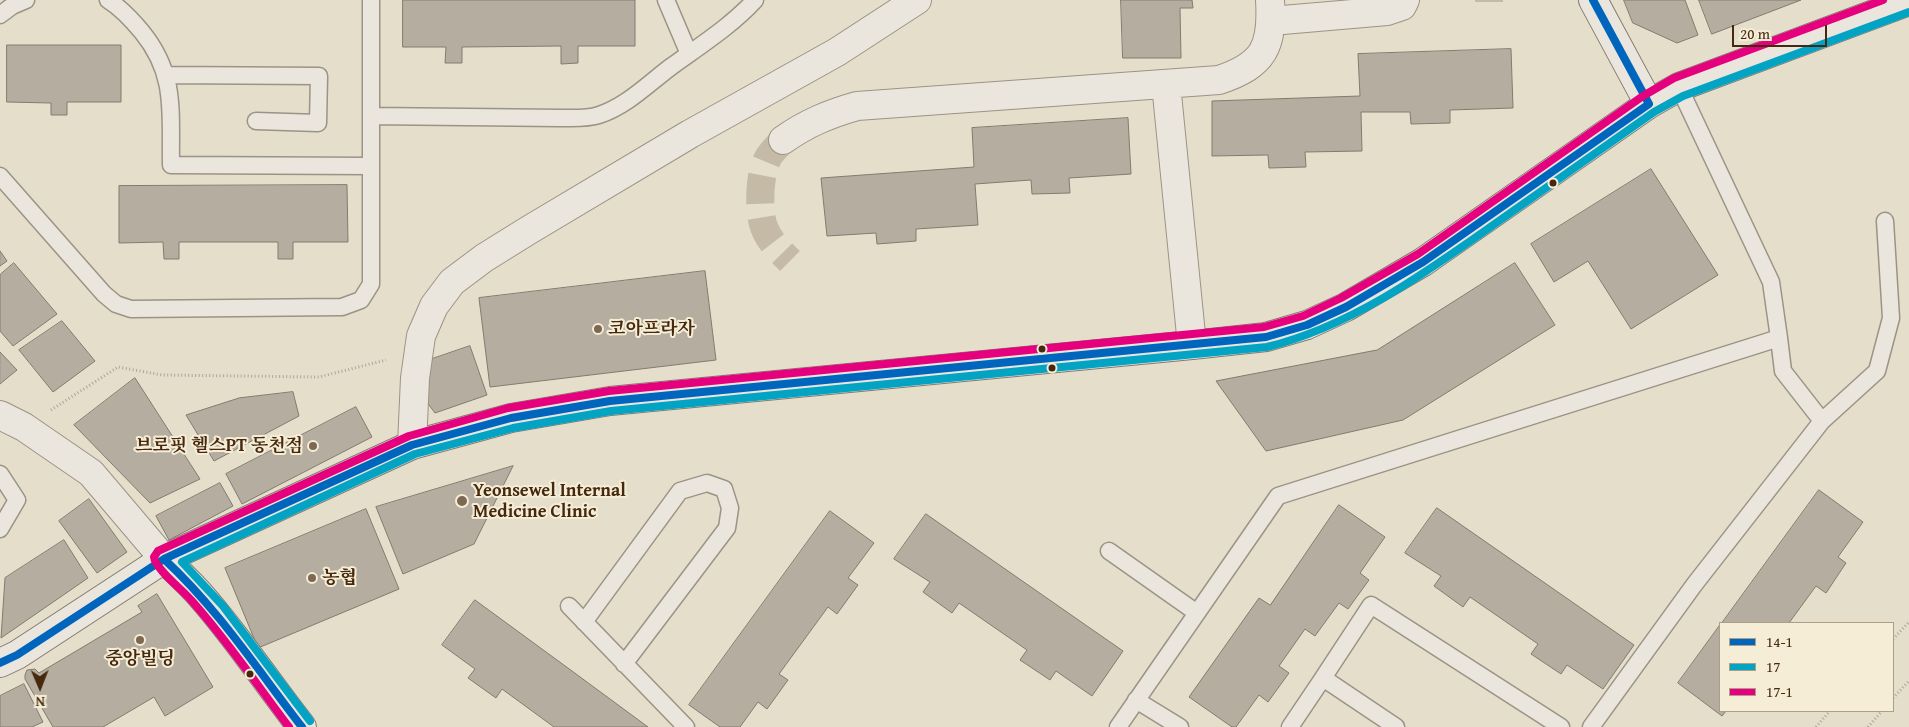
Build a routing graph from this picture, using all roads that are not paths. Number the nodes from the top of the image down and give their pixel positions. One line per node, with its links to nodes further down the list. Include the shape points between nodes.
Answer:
1 (26, 0): 11 (lane)
2 (108, 0): 13 (lane, via 130,17 148,39)
3 (371, 0): 17 (lane)
4 (666, 0): 12 (lane)
5 (756, 0): 12 (lane)
6 (917, 0): 27 (street, via 837,52 690,134 484,258 452,282 434,306 421,336 415,378)
7 (1406, 0): 10 (street, via 1402,6 1387,11)
8 (1593, 0): 16 (street)
9 (1909, 1): 15 (street)
10 (1270, 10): 14 (street, via 1268,42 1256,61 1240,73 1219,80)
11 (0, 15)
12 (689, 54): 17 (lane, via 623,103 583,118)
13 (166, 75): 18 (lane, via 319,76 318,123); 20 (lane, via 170,93 171,165)
14 (1166, 84): 19 (street, via 857,106 803,126); 24 (street)
15 (1679, 87): 16 (street); 23 (lane, via 1771,282)
16 (1649, 104): 24 (street, via 1423,262 1346,307 1307,325 1266,336)
17 (371, 116): 20 (lane)
18 (256, 121)
19 (783, 140)
20 (371, 166): 21 (lane, via 371,284 361,300 342,307 131,309 116,304)
21 (0, 176)
22 (1885, 221): 26 (lane, via 1892,318 1877,371)
23 (1779, 338): 26 (lane, via 1783,371); 33 (lane, via 1278,496)
24 (1192, 345): 27 (street, via 610,401 511,418)
25 (0, 415): 31 (street, via 24,427 91,472)
26 (1822, 421): 46 (lane, via 1694,585)
27 (412, 445): 31 (street)
28 (0, 474): 29 (lane, via 17,500)
29 (0, 529)
30 (1109, 551): 33 (lane)
31 (164, 559): 35 (street); 39 (street, via 219,617)
32 (568, 606): 34 (lane)
33 (1197, 613): 38 (lane)
34 (584, 622): 36 (lane); 36 (lane, via 680,491 707,483 724,489 730,508 727,528)
35 (0, 663)
36 (624, 664): 40 (lane)
37 (1324, 678): 43 (lane); 44 (lane); 45 (lane, via 1372,605)
38 (1136, 700): 41 (lane); 42 (lane)
39 (302, 727)
40 (686, 727)
41 (1118, 727)
42 (1180, 727)
43 (1290, 727)
44 (1396, 727)
45 (1561, 727)
46 (1591, 727)

